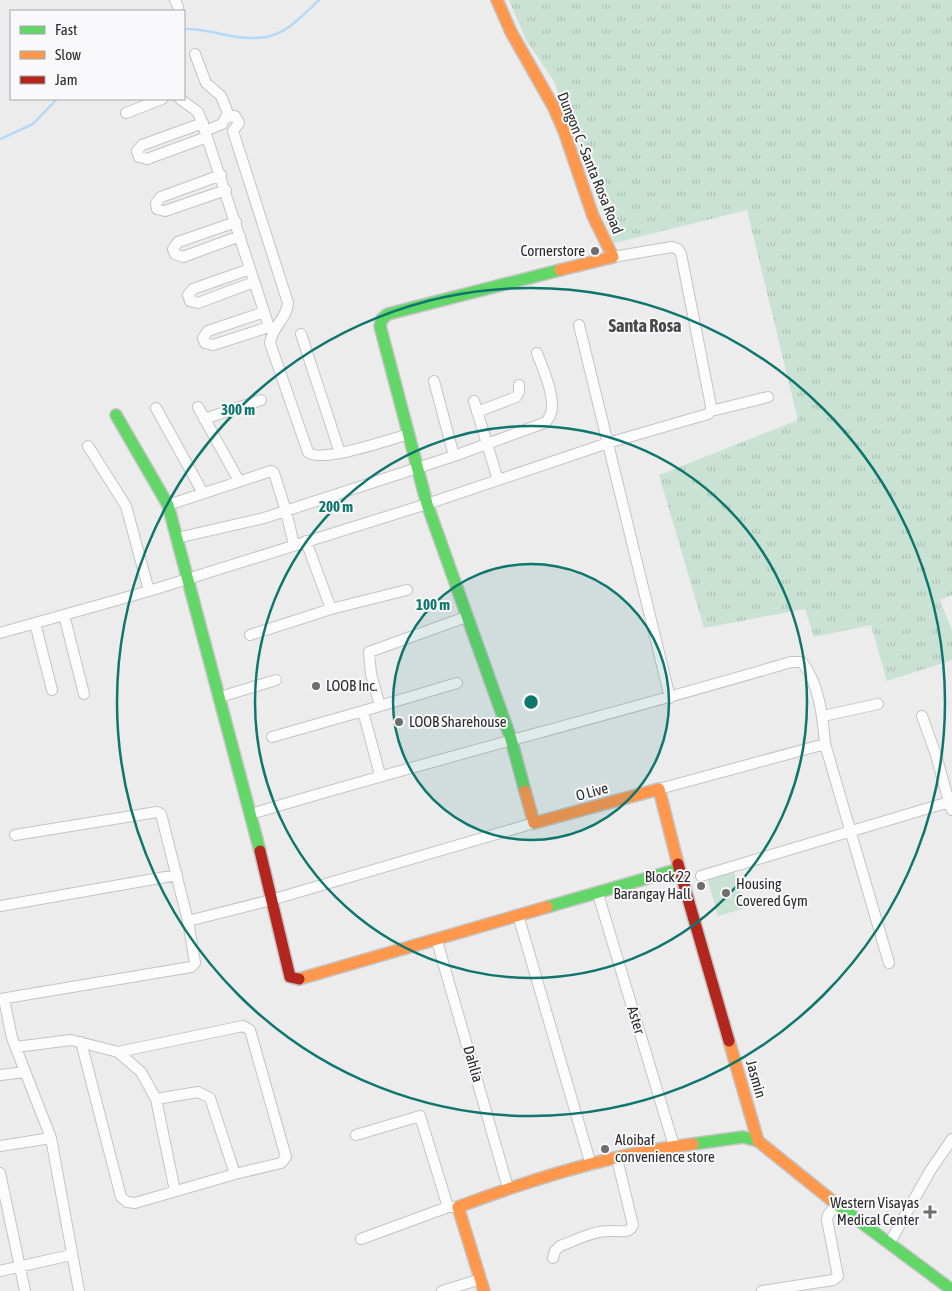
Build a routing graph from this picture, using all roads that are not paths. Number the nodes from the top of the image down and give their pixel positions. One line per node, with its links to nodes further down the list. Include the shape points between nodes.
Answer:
1 (497, 0): 13 (street, Dungon C - Santa Rosa Road, via 511,32 553,106 594,216)
2 (195, 54): 6 (street, via 206,83 221,96)
3 (159, 100): 5 (street)
4 (181, 100): 7 (street, via 198,112)
5 (126, 113)
6 (225, 120): 7 (street); 8 (street, via 226,130); 8 (street, via 235,116 238,119 238,128)
7 (205, 130): 7 (street, via 142,145 137,151 139,157 147,159); 9 (street)
8 (233, 131): 35 (street, via 288,303 270,343 308,452 315,456)
9 (221, 175): 10 (street); 10 (street, via 161,197 156,203 157,209 166,211)
10 (226, 190): 11 (street)
11 (236, 222): 12 (street); 12 (street, via 178,242 173,249 175,254 183,257)
12 (240, 236): 14 (street)
13 (613, 257): 27 (street, via 678,248); 31 (street, via 388,314 382,319 380,326)
14 (250, 268): 15 (street); 15 (street, via 193,289 188,295 190,301 198,303)
15 (254, 282): 16 (street)
16 (264, 312): 16 (street, via 208,331 203,338 205,343 213,345 269,327)
17 (580, 325): 32 (street)
18 (301, 334): 35 (street)
19 (537, 352): 33 (street, via 548,383 553,408 551,417 544,423)
20 (434, 382): 36 (street)
21 (519, 385): 28 (street, via 516,397)
22 (768, 397): 27 (street)
23 (261, 400): 30 (street)
24 (474, 400): 28 (street)
25 (198, 407): 30 (street)
26 (156, 408): 40 (street)
27 (711, 411): 32 (street)
28 (477, 412): 33 (street)
29 (116, 415): 42 (street)
30 (204, 418): 39 (street)
31 (408, 434): 35 (street); 37 (street)
32 (608, 443): 38 (street); 61 (street)
33 (488, 444): 36 (street); 38 (street)
34 (88, 446): 49 (street, via 126,506)
35 (340, 453)
36 (454, 456): 37 (street)
37 (417, 468): 41 (street); 43 (street)
38 (498, 480): 41 (street)
39 (239, 481): 40 (street); 43 (street, via 274,472)
40 (203, 493): 42 (street)
41 (427, 504): 45 (street); 52 (street)
42 (168, 505): 44 (street)
43 (286, 511): 44 (street); 46 (street)
44 (177, 538): 47 (street)
45 (306, 542): 46 (street); 50 (street)
46 (294, 545): 47 (street)
47 (188, 578): 49 (street); 60 (street)
48 (407, 590): 50 (street)
49 (149, 591): 51 (street)
50 (331, 609): 55 (street)
51 (64, 615): 53 (street); 59 (street)
52 (466, 617): 63 (street, via 370,652 371,674); 68 (street)
53 (35, 623): 54 (street); 58 (street)
54 (0, 633)
55 (250, 635)
56 (276, 680): 60 (street)
57 (457, 683): 63 (street)
58 (52, 690)
59 (84, 694)
60 (220, 697): 73 (street)
61 (670, 698): 65 (street, via 791,662 802,662); 68 (street)
62 (878, 704): 65 (street)
63 (380, 706): 64 (street)
64 (363, 711): 67 (street); 70 (street)
65 (823, 716): 69 (street)
66 (922, 716): 72 (street)
67 (272, 737)
68 (511, 739): 70 (street); 74 (street)
69 (825, 744): 71 (street); 75 (street)
70 (380, 775): 73 (street)
71 (659, 789): 74 (street, O Live); 77 (street, Jasmin)
72 (951, 806): 75 (street)
73 (251, 814): 81 (street)
74 (534, 823): 81 (street)
75 (849, 833): 79 (street); 86 (street)
76 (15, 835): 78 (street, via 157,812 164,817)
77 (679, 870): 80 (street); 97 (street, Jasmin)
78 (177, 875): 82 (street); 84 (street)
79 (701, 876)
80 (598, 894): 83 (street); 99 (street, Aster)
81 (271, 900): 84 (street); 85 (street, via 288,972 294,980)
82 (0, 906)
83 (518, 915): 85 (street); 101 (street)
84 (188, 921): 87 (street, via 195,963 191,967)
85 (438, 941): 104 (street, Dahlia)
86 (889, 963)
87 (2, 999): 89 (street)
88 (81, 1042): 89 (street, via 66,1040); 90 (street); 105 (street, via 121,1197 135,1203)
89 (16, 1048): 91 (street)
90 (118, 1052): 93 (street, via 142,1072); 103 (street, via 248,1027 286,1157 281,1163)
91 (25, 1072): 92 (street); 95 (street)
92 (0, 1075)
93 (156, 1099): 103 (street, via 198,1092 210,1098); 105 (street)
94 (356, 1135): 107 (street, via 420,1116)
95 (50, 1138): 98 (street); 110 (street)
96 (952, 1139): 109 (street)
97 (758, 1142): 99 (street, via 743,1137); 106 (street)
98 (0, 1146)
99 (674, 1146): 100 (street)
100 (617, 1159): 101 (street); 111 (street, via 633,1225 631,1229 628,1232 600,1232 560,1246)
101 (590, 1165): 104 (street)
102 (0, 1172): 112 (street)
103 (235, 1174): 105 (street)
104 (508, 1188): 107 (street)
105 (175, 1191)
106 (836, 1204): 109 (street); 119 (street, via 827,1220 838,1276 833,1280)
107 (453, 1207): 108 (street); 114 (street)
108 (361, 1238)
109 (889, 1244): 115 (street)
110 (71, 1255): 112 (street); 117 (street)
111 (553, 1258)
112 (20, 1268): 113 (street); 116 (street)
113 (0, 1271)
114 (482, 1285): 118 (street)
115 (952, 1290)
116 (25, 1291)
117 (79, 1291)
118 (442, 1291)
119 (762, 1291)

